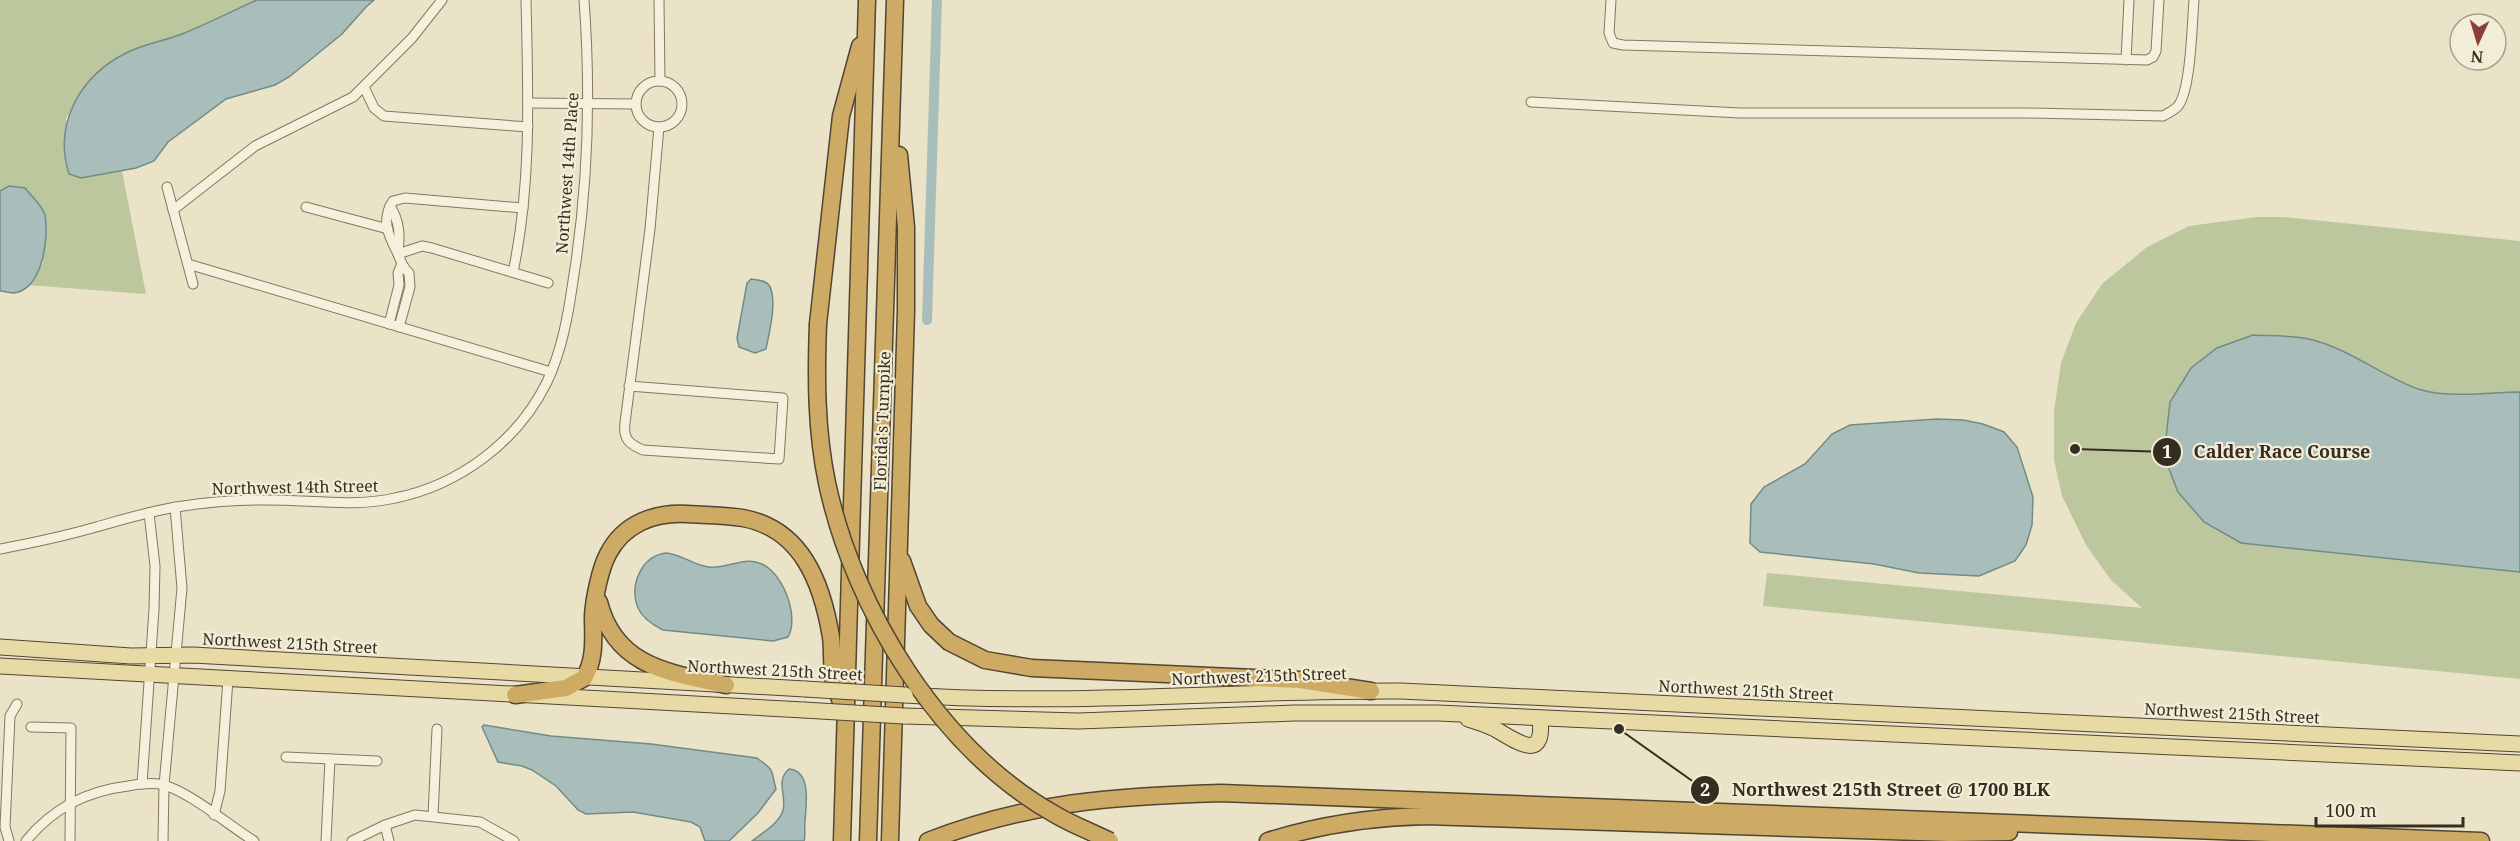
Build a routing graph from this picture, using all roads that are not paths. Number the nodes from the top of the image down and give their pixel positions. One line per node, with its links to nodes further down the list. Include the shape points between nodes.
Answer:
1 (442, 0): 14 (street, via 412,38)
2 (526, 0): 17 (street)
3 (585, 0): 18 (street, Northwest 14th Place)
4 (659, 0): 13 (street)
5 (867, 0): 11 (highway, Florida's Turnpike)
6 (895, 0): 15 (highway, Florida's Turnpike)
7 (1611, 0): 12 (street, via 1609,33 1613,43 1623,45)
8 (2129, 0): 12 (street)
9 (2159, 0): 12 (street, via 2153,57)
10 (2194, 0): 16 (street, via 2182,98 2178,107 2163,116 1740,113)
11 (867, 19): 57 (highway, Florida's Turnpike); 88 (highway, bridge, via 841,116 818,324 817,405 827,481 846,549 869,605 942,717 1011,784 1055,814)
12 (2126, 60)
13 (660, 81): 19 (street, via 642,88); 21 (street, via 677,90 682,105 676,119)
14 (364, 87): 20 (street, via 374,108 384,116); 26 (street, via 353,97 255,146)
15 (892, 88): 41 (highway, via 906,227); 85 (highway, Florida's Turnpike)
16 (1531, 102)
17 (528, 103): 18 (street); 20 (street)
18 (587, 103): 19 (street); 36 (street, Northwest 14th Place, via 578,251 567,317)
19 (636, 104): 21 (street, via 641,119)
20 (528, 127): 25 (street)
21 (659, 127): 37 (street)
22 (167, 187): 26 (street)
23 (390, 206): 25 (street, via 405,198); 27 (street, via 385,219); 28 (street, via 398,218)
24 (306, 207): 27 (street)
25 (523, 207): 31 (street)
26 (173, 210): 29 (street)
27 (387, 229): 28 (street)
28 (398, 254): 30 (street); 31 (street, via 422,246)
29 (188, 264): 33 (street); 34 (street)
30 (401, 266): 34 (street); 35 (street, via 408,273 410,287)
31 (513, 272): 32 (street)
32 (548, 283)
33 (193, 284)
34 (389, 324): 35 (street)
35 (399, 327): 36 (street)
36 (551, 372): 38 (street, Northwest 14th Place, via 522,421)
37 (629, 386): 37 (street, via 783,398 779,459 643,450 632,445 624,432)
38 (479, 462): 39 (street, Northwest 14th Street, via 448,480 395,498 364,502 262,500)
39 (175, 507): 40 (street, Northwest 14th Street); 46 (street, via 182,588)
40 (149, 513): 42 (street, Northwest 14th Street); 45 (street, via 155,566)
41 (898, 548): 53 (highway, via 924,617 949,642 985,660 1032,668 1300,680); 86 (highway)
42 (0, 549)
43 (597, 596): 50 (highway, via 592,660); 52 (highway, via 609,630 636,657 674,674); 57 (highway, via 608,554 627,530 645,519 695,514 743,518 768,526 796,547 819,588 831,637 834,682)
44 (0, 647): 45 (main road, Northwest 215th Street)
45 (153, 655): 46 (main road, Northwest 215th Street); 48 (street)
46 (176, 655): 49 (street); 50 (main road, Northwest 215th Street)
47 (0, 666): 48 (main road)
48 (152, 673): 49 (main road); 68 (street)
49 (174, 675): 51 (main road); 69 (street)
50 (584, 678): 52 (main road, Northwest 215th Street); 54 (highway, via 566,688)
51 (228, 679): 54 (main road); 71 (street, via 220,791)
52 (726, 685): 53 (main road, Northwest 215th Street, bridge, via 905,695 1094,699)
53 (1371, 691): 61 (main road, Northwest 215th Street)
54 (515, 695): 56 (main road, bridge, via 1061,721 1318,713)
55 (17, 704): 75 (street, via 10,716 5,827)
56 (1457, 714): 58 (main road); 58 (main road, via 1527,746 1539,740)
57 (846, 716): 84 (highway, Florida's Turnpike)
58 (1540, 718): 63 (main road)
59 (31, 727): 70 (street, via 71,728)
60 (436, 729): 72 (street)
61 (2296, 734): 62 (main road, Northwest 215th Street); 63 (main road, via 2271,740)
62 (2520, 744)
63 (2262, 751): 67 (main road)
64 (286, 757): 65 (street)
65 (330, 759): 66 (street); 80 (street)
66 (377, 761)
67 (2520, 763)
68 (142, 784): 69 (street); 70 (street, via 104,789)
69 (164, 785): 71 (street); 78 (street)
70 (71, 801): 76 (street, via 39,824); 77 (street)
71 (214, 815): 79 (street)
72 (433, 816): 73 (street, via 415,814); 83 (street, via 480,822)
73 (385, 825): 81 (street); 82 (street)
74 (2148, 827): 87 (highway, via 1221,793 1138,796 1020,811); 89 (highway, via 1950,833 1402,817 1341,824); 90 (highway)
75 (9, 841)
76 (26, 841)
77 (70, 841)
78 (163, 841)
79 (254, 841)
80 (326, 841)
81 (352, 841)
82 (389, 841)
83 (514, 841)
84 (842, 841)
85 (868, 841)
86 (890, 841)
87 (928, 841)
88 (1110, 841)
89 (1268, 841)
90 (2481, 841)

